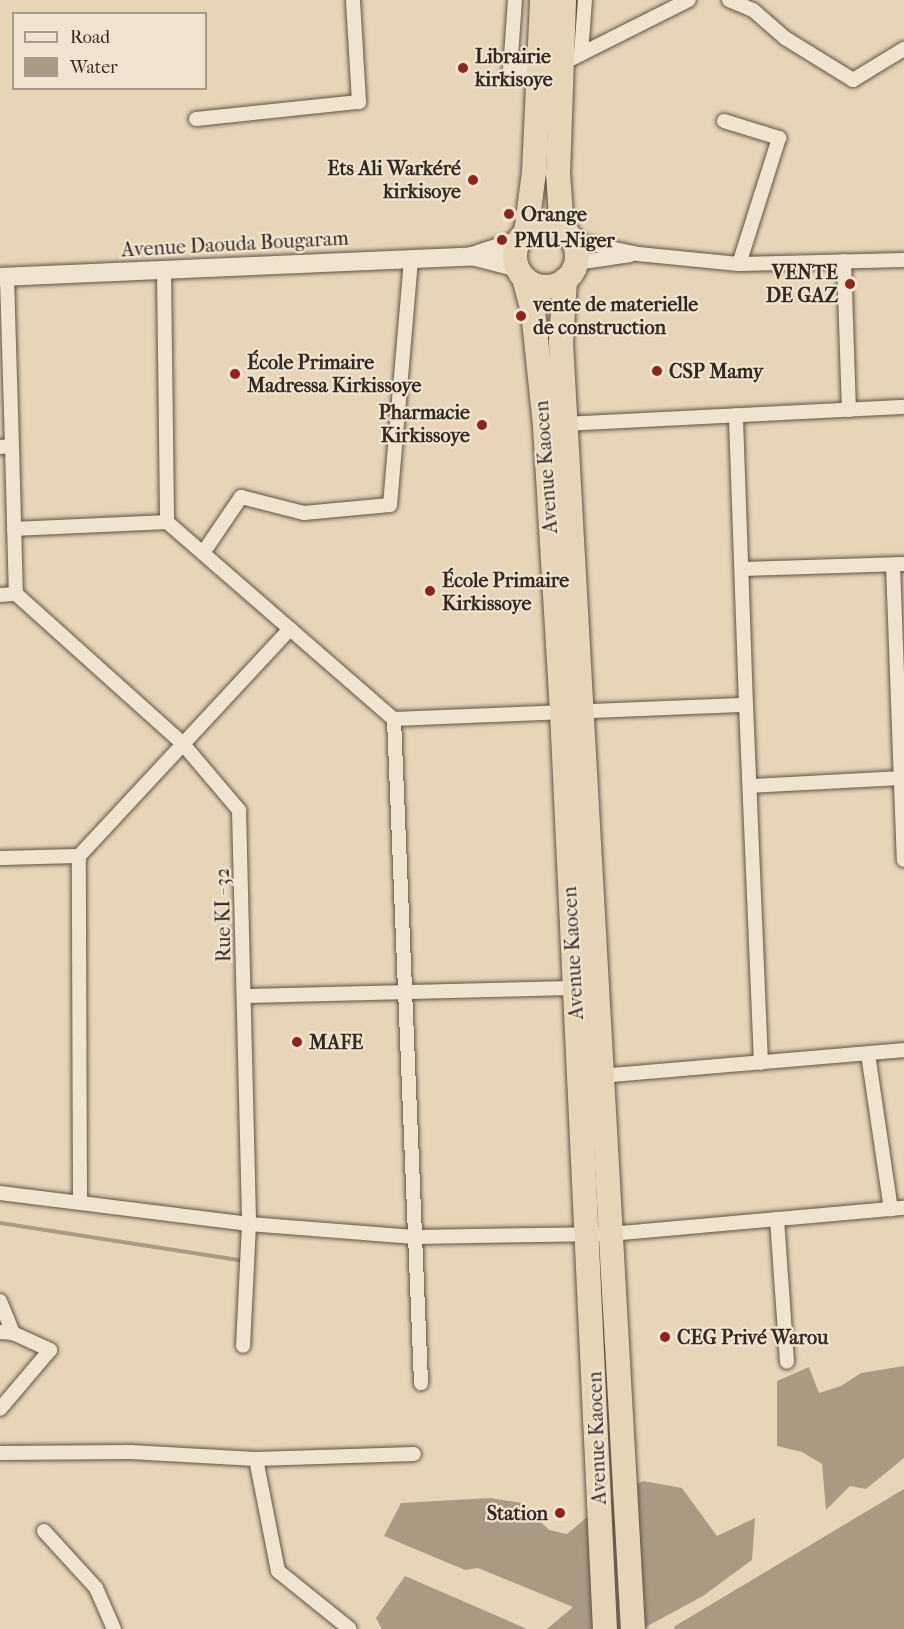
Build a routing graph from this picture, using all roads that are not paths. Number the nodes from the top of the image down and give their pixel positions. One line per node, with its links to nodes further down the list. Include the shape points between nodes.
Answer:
1 (353, 0): 11 (street, via 359,102)
2 (515, 0): 10 (street, via 510,69)
3 (542, 0): 10 (highway, Avenue Kaocen)
4 (564, 0): 10 (highway, Avenue Kaocen)
5 (585, 0): 9 (street)
6 (689, 0): 9 (street)
7 (729, 0): 8 (street, via 753,10 785,38 853,80)
8 (904, 49)
9 (581, 54): 10 (street)
10 (548, 67): 13 (highway, Avenue Kaocen); 14 (highway, Avenue Kaocen)
11 (196, 119)
12 (724, 121): 20 (street, via 779,138)
13 (523, 236): 14 (highway, via 543,225); 16 (street, Avenue Daouda Bougaram); 22 (highway, via 515,259)
14 (569, 253): 15 (street); 15 (street); 22 (highway, via 544,287); 27 (highway, Avenue Kaocen, via 561,343)
15 (638, 254): 20 (street)
16 (472, 256): 17 (street, Avenue Daouda Bougaram); 22 (street, Avenue Daouda Bougaram)
17 (411, 259): 21 (street, Avenue Daouda Bougaram); 31 (street, via 390,505 304,513 241,497)
18 (904, 260): 19 (street)
19 (844, 261): 20 (street); 25 (street)
20 (739, 264)
21 (164, 270): 23 (street, Avenue Daouda Bougaram); 29 (street)
22 (521, 273): 39 (highway, Avenue Kaocen, via 534,311)
23 (3, 277): 28 (street)
24 (904, 407): 25 (street)
25 (849, 410): 26 (street)
26 (736, 415): 27 (street); 33 (street)
27 (566, 424): 39 (highway, Avenue Kaocen)
28 (6, 446): 30 (street)
29 (167, 522): 30 (street); 31 (street)
30 (14, 529): 34 (street)
31 (202, 553): 36 (street)
32 (898, 564): 33 (street); 37 (street)
33 (742, 569): 38 (street)
34 (16, 594): 35 (street); 41 (street, Rue KI - 32)
35 (0, 595)
36 (290, 629): 40 (street); 41 (street)
37 (901, 675): 42 (street)
38 (746, 705): 39 (street); 43 (street)
39 (572, 712): 40 (street); 47 (highway, Avenue Kaocen); 53 (highway, Avenue Kaocen)
40 (394, 719): 48 (street)
41 (183, 744): 44 (street); 49 (street, Rue KI - 32, via 239,810)
42 (902, 778): 43 (street); 46 (street)
43 (750, 786): 52 (street)
44 (79, 856): 45 (street); 55 (street)
45 (0, 858)
46 (904, 860)
47 (575, 988): 48 (street); 59 (highway, Avenue Kaocen)
48 (405, 993): 49 (street); 60 (street)
49 (244, 996): 58 (street, Rue KI - 32)
50 (904, 1050): 51 (street)
51 (868, 1054): 52 (street); 56 (street)
52 (761, 1064): 53 (street)
53 (601, 1076): 59 (highway, Avenue Kaocen)
54 (0, 1193): 55 (street)
55 (80, 1203): 58 (street)
56 (898, 1208): 57 (street)
57 (777, 1219): 59 (street); 64 (street)
58 (249, 1224): 60 (street); 63 (street, Rue KI - 32)
59 (599, 1235): 60 (street); 73 (highway, Avenue Kaocen); 74 (highway, Avenue Kaocen)
60 (414, 1238): 65 (street)
61 (0, 1301): 62 (street)
62 (6, 1332): 66 (street, via 50,1350)
63 (243, 1346)
64 (787, 1362)
65 (422, 1383)
66 (0, 1409)
67 (0, 1453): 69 (street, via 130,1452)
68 (414, 1454): 69 (street)
69 (256, 1459): 72 (street, via 278,1570)
70 (44, 1531): 71 (street, via 91,1580)
71 (114, 1629)
72 (350, 1629)
73 (605, 1629)
74 (633, 1629)

